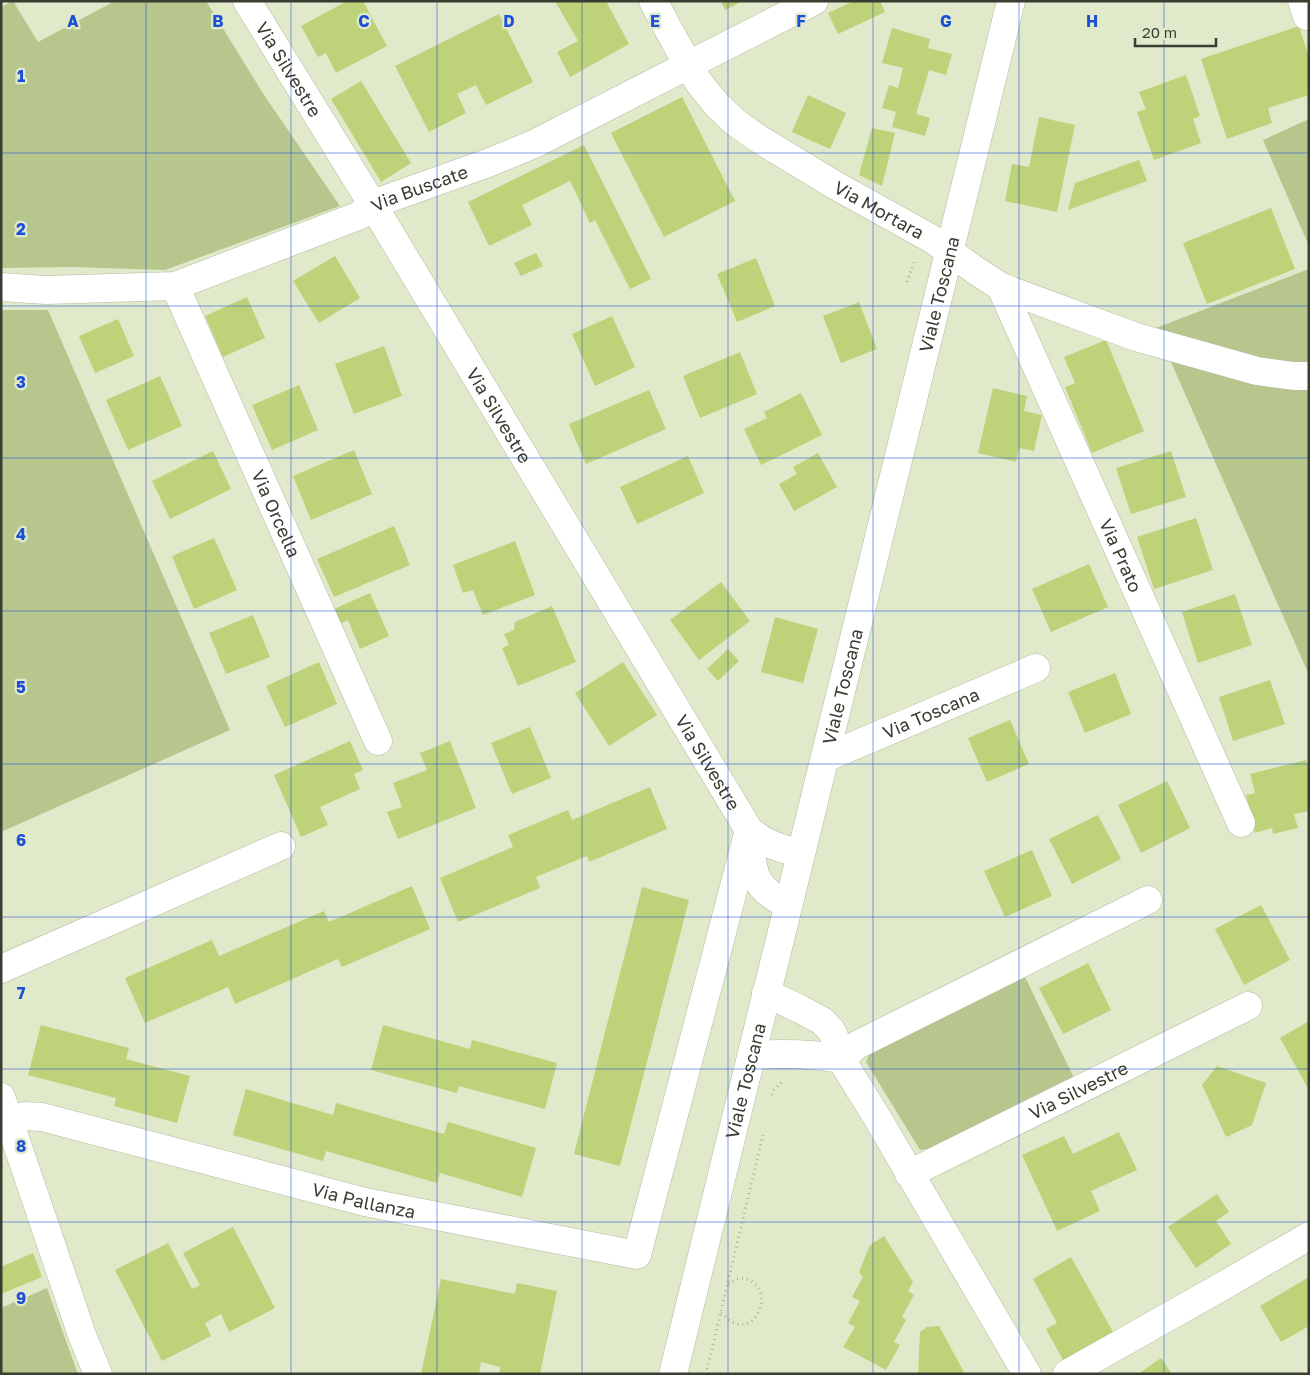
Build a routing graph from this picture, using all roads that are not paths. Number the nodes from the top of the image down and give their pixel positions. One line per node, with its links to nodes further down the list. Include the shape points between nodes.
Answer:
1 (247, 1): 6 (street, Via Silvestre)
2 (653, 1): 5 (street, Via Mortara)
3 (814, 1): 5 (street, Via Buscate)
4 (1011, 1): 7 (street, Viale Toscana)
5 (688, 66): 6 (street, Via Buscate, via 548,138 384,200); 7 (street, Via Mortara, via 716,105 747,131)
6 (374, 207): 8 (street, Via Buscate); 16 (street, Via Silvestre)
7 (949, 252): 10 (street, Via Mortara); 14 (street, Viale Toscana)
8 (175, 286): 9 (street, Via Buscate, via 46,290); 13 (street, Via Orcella)
9 (1, 287)
10 (1001, 287): 11 (street, Via Mortara, via 1136,337 1256,371); 15 (street, Via Prato)
11 (1309, 376)
12 (1036, 668): 14 (street, Via Toscana)
13 (378, 741)
14 (825, 758): 18 (street, Viale Toscana)
15 (1241, 823)
16 (749, 830): 18 (street, Via Silvestre, via 773,846); 20 (street, Via Silvestre, via 753,870 758,880 771,896); 26 (street, Via Pallanza, via 637,1255 365,1202)
17 (281, 846): 21 (street)
18 (801, 853): 20 (street, Viale Toscana)
19 (1148, 900): 25 (street, via 857,1045)
20 (788, 904): 22 (street, Viale Toscana)
21 (1, 969)
22 (766, 993): 24 (street, Viale Toscana); 25 (street, via 827,1025)
23 (1248, 1006): 28 (street, Via Silvestre)
24 (752, 1055): 25 (street, via 804,1053); 31 (street, Viale Toscana)
25 (841, 1059): 28 (street)
26 (5, 1109): 27 (street, Via Pallanza)
27 (10, 1152): 30 (street, Via Pallanza)
28 (909, 1174): 32 (street)
29 (1309, 1236): 33 (street)
30 (98, 1374)
31 (673, 1374)
32 (1027, 1374)
33 (1068, 1374)

